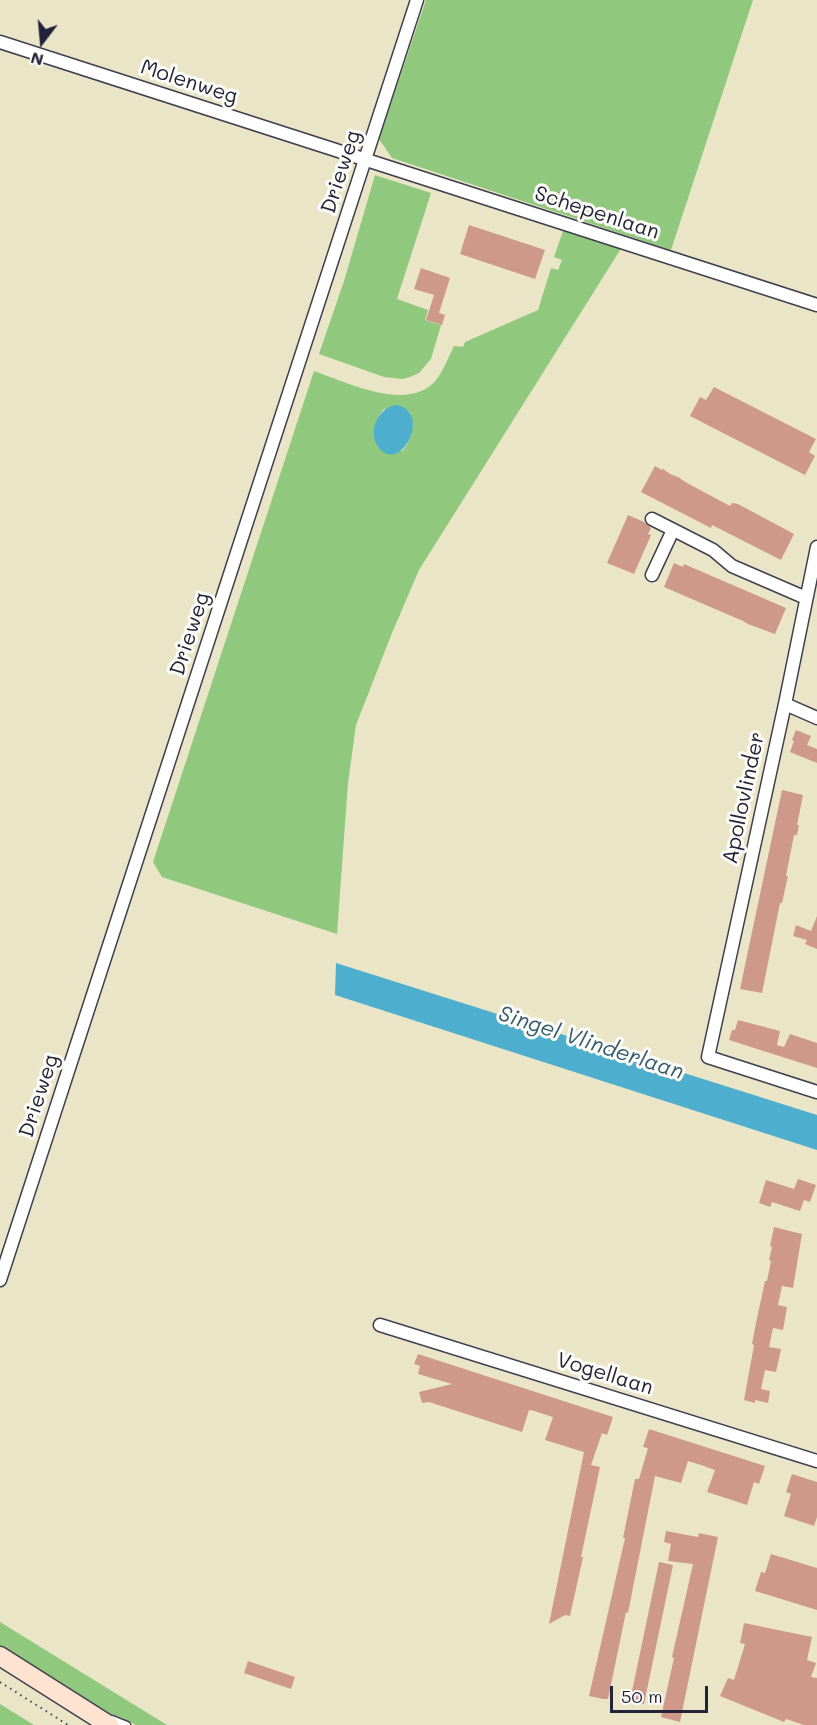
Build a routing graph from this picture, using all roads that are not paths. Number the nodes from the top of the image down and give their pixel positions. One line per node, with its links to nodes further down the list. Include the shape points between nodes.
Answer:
1 (417, 0): 3 (street, Drieweg)
2 (0, 42): 3 (street, Molenweg)
3 (365, 159): 4 (street, Schepenlaan); 13 (street, Drieweg)
4 (817, 305)
5 (652, 519): 6 (street)
6 (673, 530): 8 (street); 9 (street, via 713,550 732,566)
7 (817, 547): 9 (street, Apollovlinder)
8 (652, 575)
9 (810, 595): 10 (street, Apollovlinder)
10 (785, 704): 11 (street); 12 (street, Apollovlinder, via 708,1057)
11 (817, 718)
12 (817, 1092)
13 (0, 1280)
14 (380, 1325): 15 (street, Vogellaan)
15 (817, 1461)
16 (0, 1656): 17 (street)
17 (86, 1710): 18 (street); 19 (lane)
18 (109, 1725)
19 (127, 1725)

